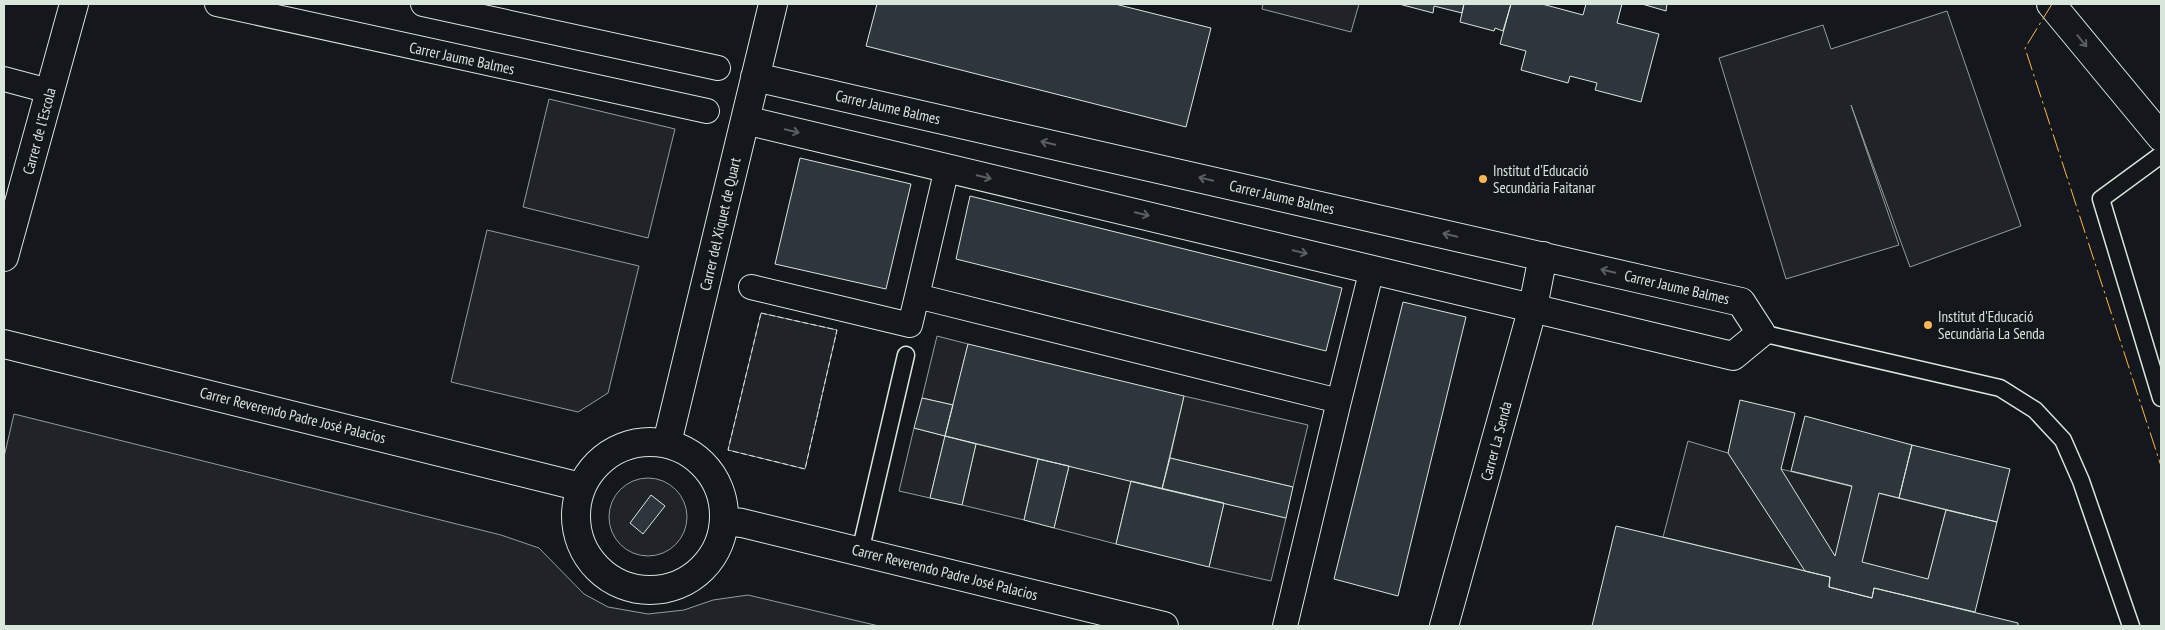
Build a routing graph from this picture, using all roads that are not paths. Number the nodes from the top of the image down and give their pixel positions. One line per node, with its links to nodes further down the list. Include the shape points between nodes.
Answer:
1 (74, 4): 9 (street, Carrer de l'Escola)
2 (218, 4): 10 (street, Carrer Jaume Balmes)
3 (423, 4): 6 (street)
4 (773, 4): 7 (street, Carrer del Xiquet de Quart)
5 (2052, 4): 12 (street, one-way to 12)
6 (718, 68)
7 (756, 76): 11 (street, Carrer del Xiquet de Quart); 15 (street, Carrer Jaume Balmes, one-way to 7)
8 (4, 80): 9 (street)
9 (50, 91): 16 (street, Carrer de l'Escola)
10 (707, 111)
11 (744, 120): 14 (street, one-way to 14); 26 (street, Carrer del Xiquet de Quart)
12 (2161, 137)
13 (2161, 155): 24 (lane, via 2101,200)
14 (947, 168): 17 (street, one-way to 17); 19 (street)
15 (1543, 256): 20 (street, Carrer La Senda); 21 (street, Carrer Jaume Balmes, one-way to 15, via 1741,302)
16 (4, 257)
17 (1372, 269): 20 (street); 25 (street)
18 (751, 287): 19 (street, via 910,325)
19 (917, 296): 25 (street)
20 (1533, 307): 21 (street, via 1734,356); 32 (street, Carrer La Senda)
21 (1761, 333): 33 (lane, via 2000,388 2035,410 2063,440 2081,481)
22 (4, 344): 27 (street, Carrer Reverendo Padre José Palacios)
23 (906, 355): 29 (lane)
24 (2161, 398)
25 (1339, 401): 31 (street)
26 (667, 443): 27 (street, via 646,442 626,446 608,455 592,469); 28 (street, via 704,463 724,500)
27 (581, 487): 28 (street, via 575,512 578,538 590,561 609,579 633,589 659,591 684,583 705,568 719,547)
28 (725, 521): 29 (street, Carrer Reverendo Padre José Palacios)
29 (860, 552): 30 (street, Carrer Reverendo Padre José Palacios)
30 (1164, 626)
31 (1285, 626)
32 (1444, 626)
33 (2131, 626)

